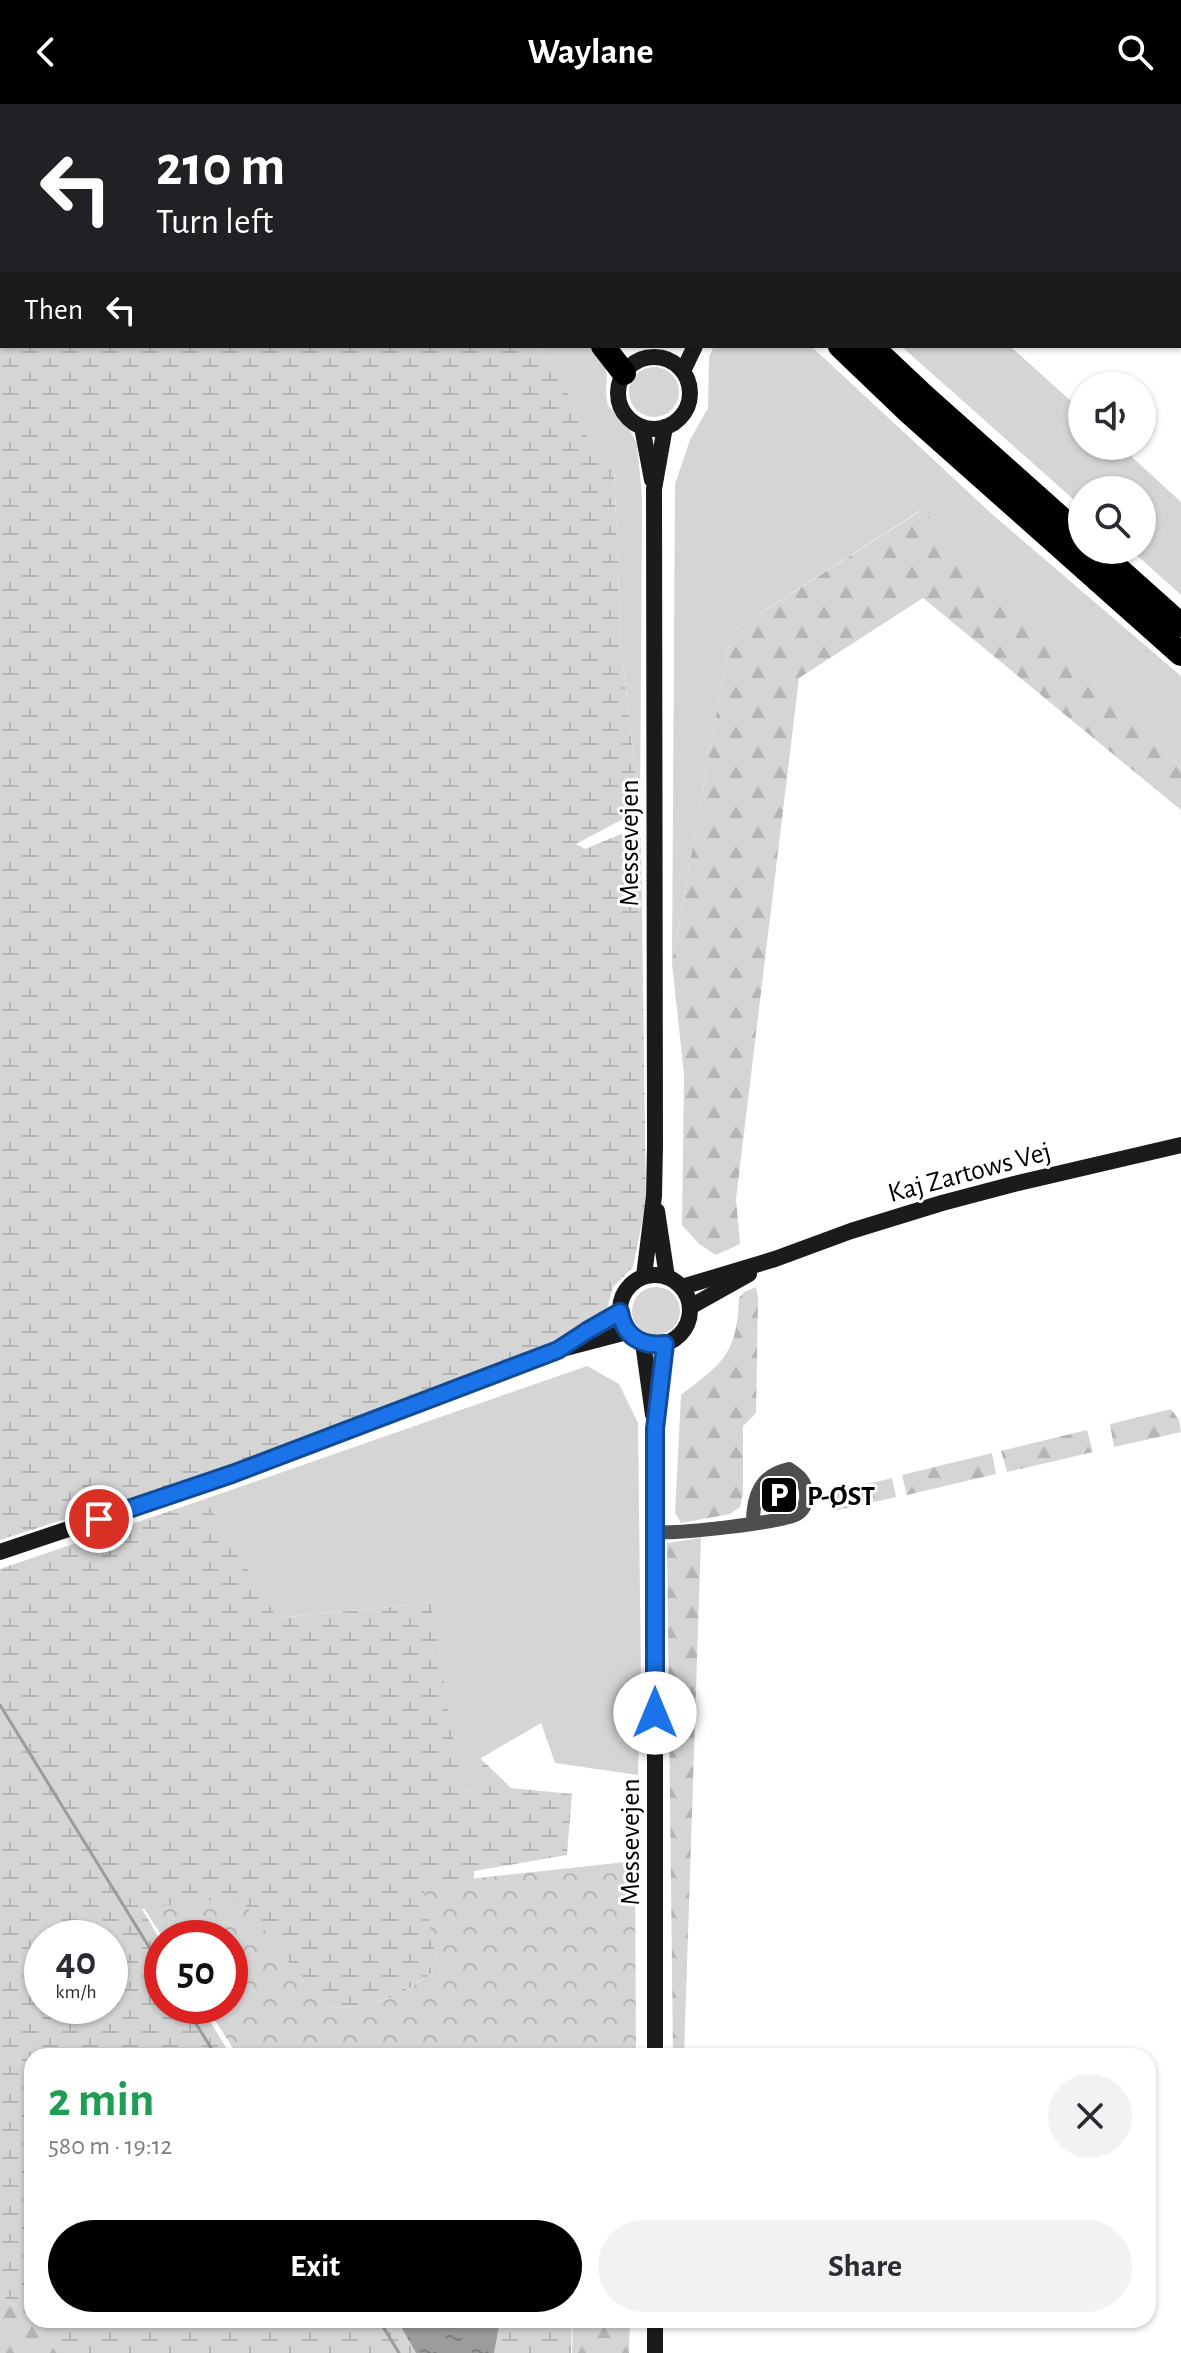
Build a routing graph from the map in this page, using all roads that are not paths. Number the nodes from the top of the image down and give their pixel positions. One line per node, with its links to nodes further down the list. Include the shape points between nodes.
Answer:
1 (605, 348): 7 (highway)
2 (694, 348): 6 (main road)
3 (842, 348): 14 (highway)
4 (873, 348): 11 (highway)
5 (668, 352): 6 (main road); 7 (main road, via 642,359)
6 (683, 371): 9 (main road, via 690,398 686,411)
7 (624, 373): 8 (main road, via 619,398 623,410)
8 (642, 427): 9 (main road); 10 (main road, Messevejen)
9 (665, 427): 10 (main road, Messevejen)
10 (654, 489): 16 (main road, Messevejen)
11 (1068, 525)
12 (1113, 564): 13 (highway)
13 (1181, 625)
14 (1181, 654)
15 (1181, 1145): 17 (main road, Kaj Zartows Vej, via 1141,1163 942,1203)
16 (654, 1196): 18 (main road, Messevejen); 19 (main road, Messevejen)
17 (775, 1259): 20 (main road, Kaj Zartows Vej); 21 (main road, Kaj Zartows Vej)
18 (644, 1276): 19 (main road); 22 (main road, via 625,1291)
19 (667, 1277): 20 (main road)
20 (682, 1287): 21 (main road)
21 (690, 1307): 25 (main road, via 683,1331)
22 (620, 1312): 23 (main road); 26 (main road)
23 (627, 1332): 24 (main road); 26 (main road)
24 (643, 1343): 25 (main road); 27 (main road, Messevejen)
25 (665, 1344): 27 (main road, Messevejen)
26 (558, 1350): 30 (main road, via 232,1474)
27 (655, 1429): 29 (main road, Messevejen)
28 (753, 1523): 29 (street)
29 (656, 1532): 31 (main road, Messevejen)
30 (0, 1552)
31 (655, 2048)
32 (655, 2328): 33 (main road)
33 (655, 2353)

